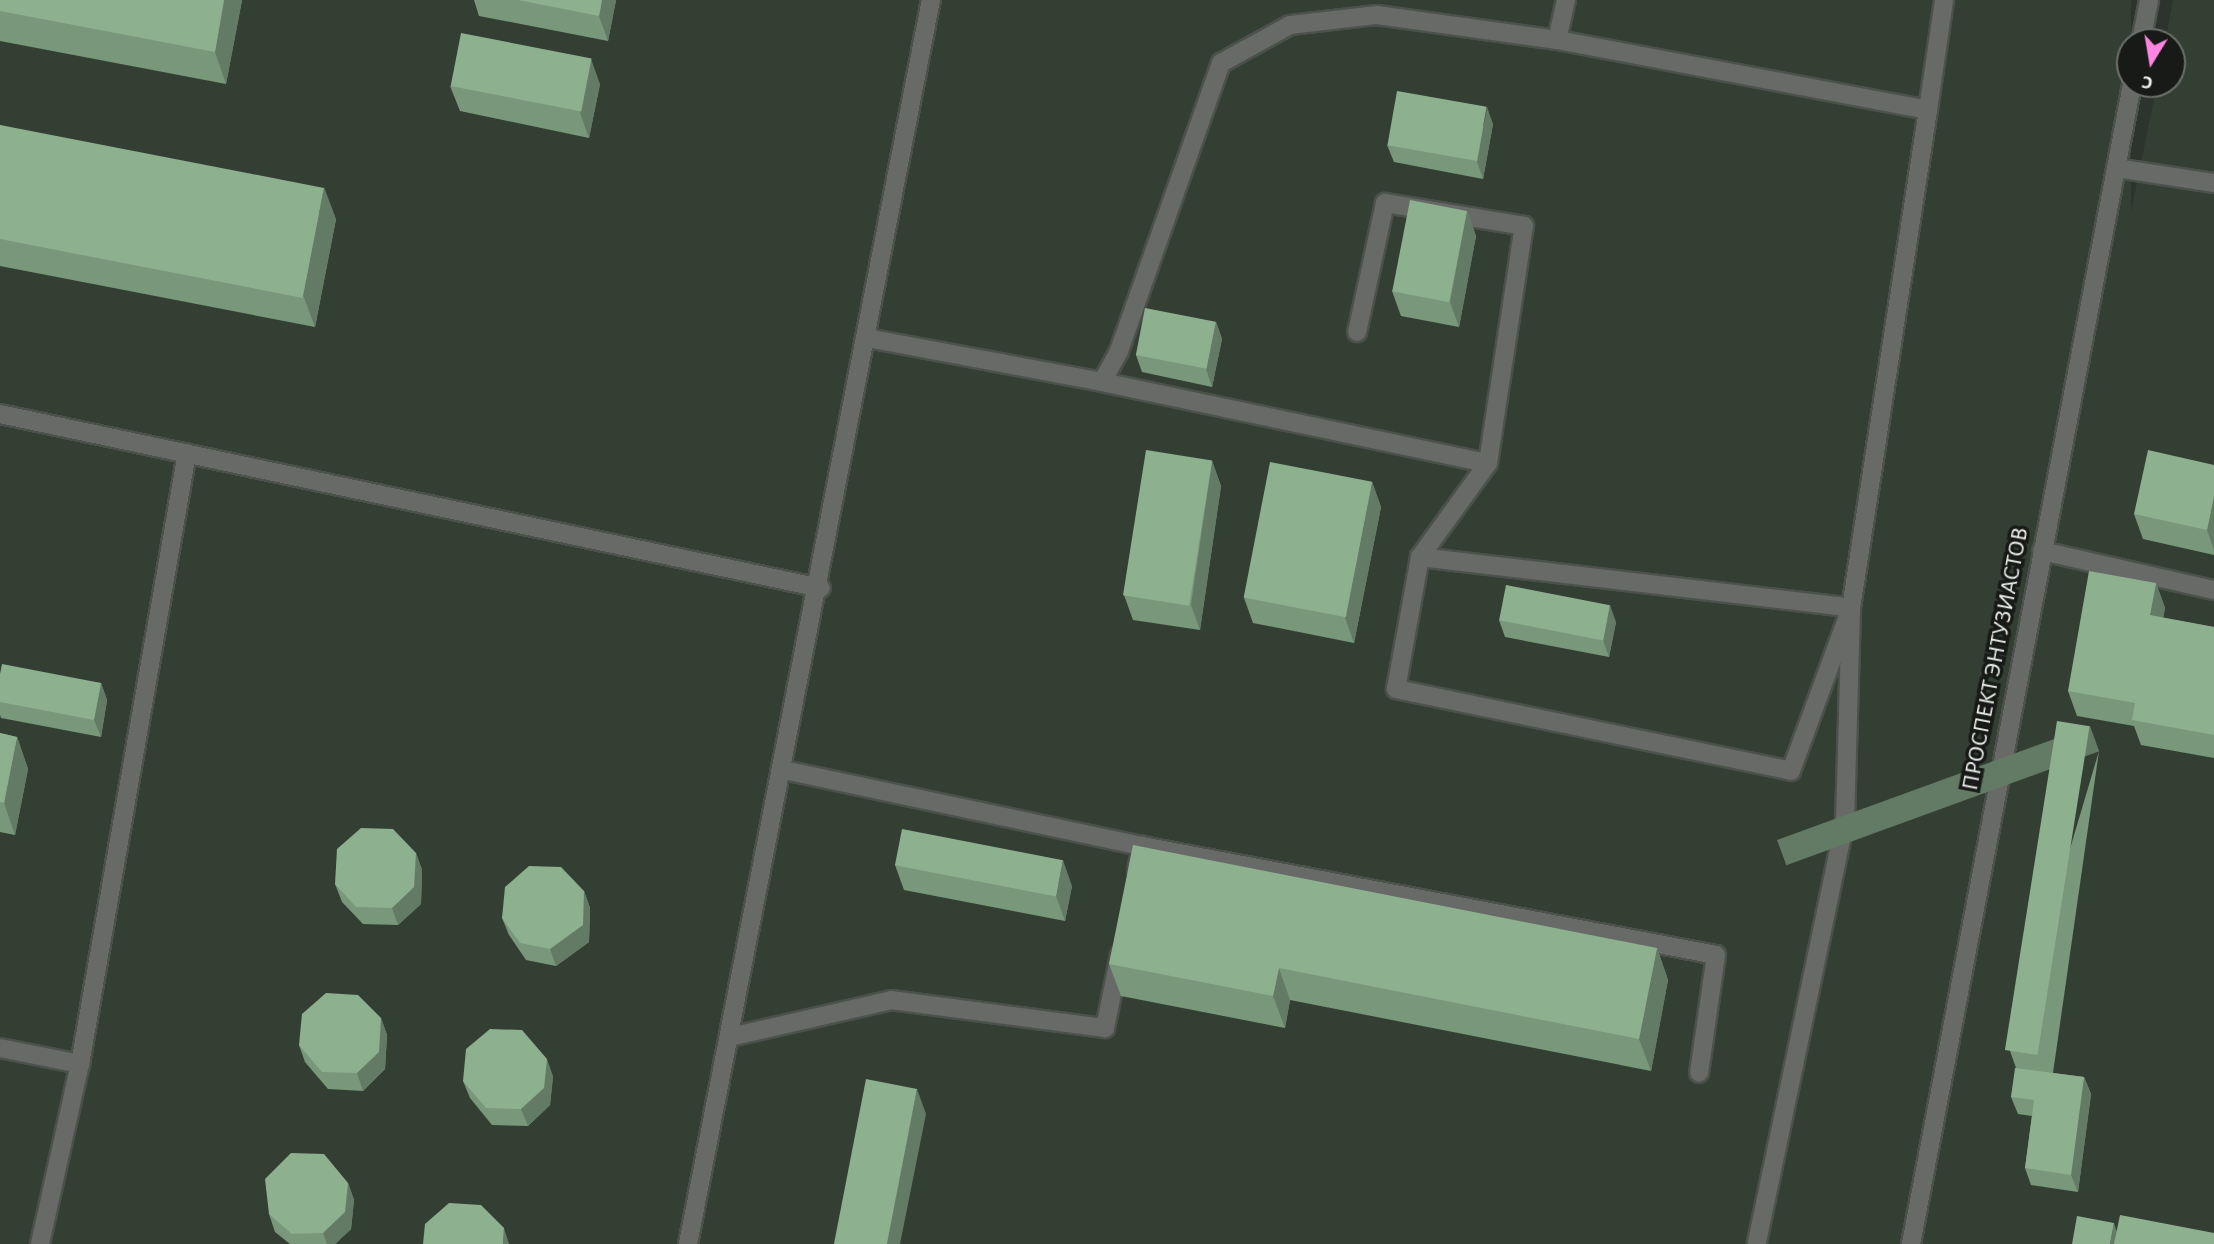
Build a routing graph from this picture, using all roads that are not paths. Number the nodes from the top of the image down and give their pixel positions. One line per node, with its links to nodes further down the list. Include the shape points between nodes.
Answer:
1 (931, 0): 12 (street)
2 (1566, 0): 6 (street)
3 (1944, 0): 8 (street)
4 (2149, 0): 5 (street)
5 (2144, 28)
6 (1558, 40): 8 (street); 13 (street, via 1377,15 1290,25 1221,63 1119,351)
7 (2129, 98): 9 (street, ПРОСПЕКТ ЭНТУЗИАСТОВ)
8 (1928, 110): 21 (street)
9 (2116, 168): 10 (street); 17 (street, ПРОСПЕКТ ЭНТУЗИАСТОВ)
10 (2214, 183)
11 (1357, 332): 16 (street, via 1385,203 1524,226)
12 (867, 338): 13 (street); 19 (street)
13 (1102, 382): 16 (street)
14 (0, 414): 15 (street)
15 (187, 453): 19 (street); 28 (street)
16 (1488, 463): 18 (street)
17 (2042, 551): 20 (street); 33 (street, ПРОСПЕКТ ЭНТУЗИАСТОВ)
18 (1420, 557): 21 (street); 21 (street, via 1396,689 1791,771)
19 (821, 588): 22 (street)
20 (2214, 590)
21 (1851, 608): 32 (street, via 1845,821)
22 (784, 770): 23 (street); 26 (street)
23 (1142, 846): 24 (street); 29 (street, via 1716,955)
24 (1134, 885)
25 (1124, 937): 26 (street, via 1105,1028 891,1000)
26 (730, 1037): 31 (street)
27 (0, 1048): 28 (street)
28 (80, 1064): 30 (street)
29 (1699, 1073)
30 (40, 1244)
31 (688, 1244)
32 (1757, 1244)
33 (1911, 1244)

